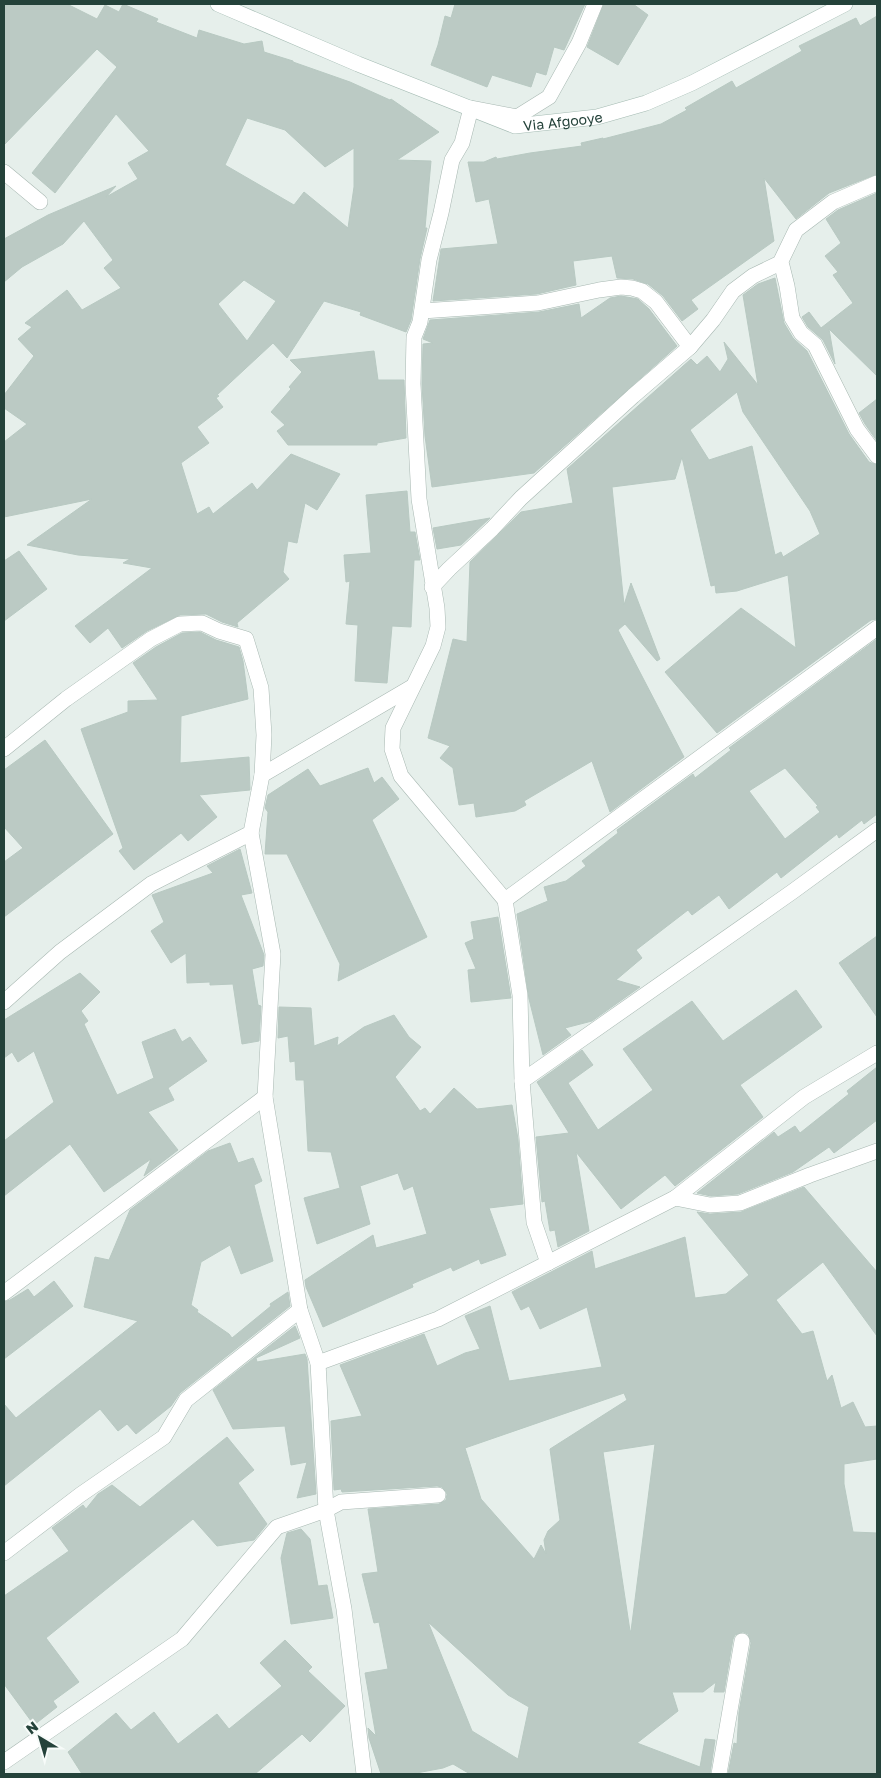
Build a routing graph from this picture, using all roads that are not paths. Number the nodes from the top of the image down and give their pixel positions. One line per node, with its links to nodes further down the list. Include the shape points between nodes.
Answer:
1 (218, 4): 4 (street, Via Afgooye)
2 (595, 4): 4 (street, via 579,43 549,96 517,117)
3 (845, 4): 4 (street, Via Afgooye, via 692,83 646,103 605,115 516,126)
4 (471, 108): 9 (street, via 462,143 452,160 429,260)
5 (4, 172): 7 (street)
6 (877, 183): 8 (street, via 833,202 796,230)
7 (40, 202)
8 (780, 263): 10 (street, via 752,276 733,291); 11 (street, via 792,318 801,333 815,345 858,429)
9 (422, 311): 10 (street, via 538,303 599,290 632,288 656,302); 12 (street, via 414,338 412,384 419,499)
10 (690, 347): 12 (street, via 521,498)
11 (877, 456)
12 (432, 587): 14 (street, via 438,627 433,646)
13 (877, 628): 19 (street)
14 (412, 687): 16 (street); 19 (street, via 393,728 392,748 401,776)
15 (4, 749): 16 (street, via 66,699 151,639 180,624 202,623 246,639 261,688)
16 (262, 775): 18 (street)
17 (877, 830): 22 (street)
18 (251, 833): 20 (street, via 151,884 60,952); 23 (street, via 273,954)
19 (505, 900): 22 (street, via 520,995)
20 (4, 1002)
21 (877, 1053): 25 (street, via 804,1097)
22 (522, 1081): 26 (street, via 534,1222)
23 (265, 1097): 27 (street); 28 (street)
24 (877, 1151): 25 (street, via 740,1203 710,1205)
25 (675, 1198): 26 (street)
26 (548, 1263): 29 (street, via 438,1319)
27 (4, 1293)
28 (300, 1310): 29 (street); 32 (street, via 186,1400 164,1437 80,1494)
29 (318, 1363): 31 (street)
30 (438, 1496): 31 (street, via 341,1502)
31 (326, 1510): 34 (street, via 277,1527 182,1639); 35 (street, via 344,1609)
32 (4, 1553)
33 (742, 1641): 36 (street)
34 (4, 1762)
35 (364, 1774)
36 (719, 1774)

